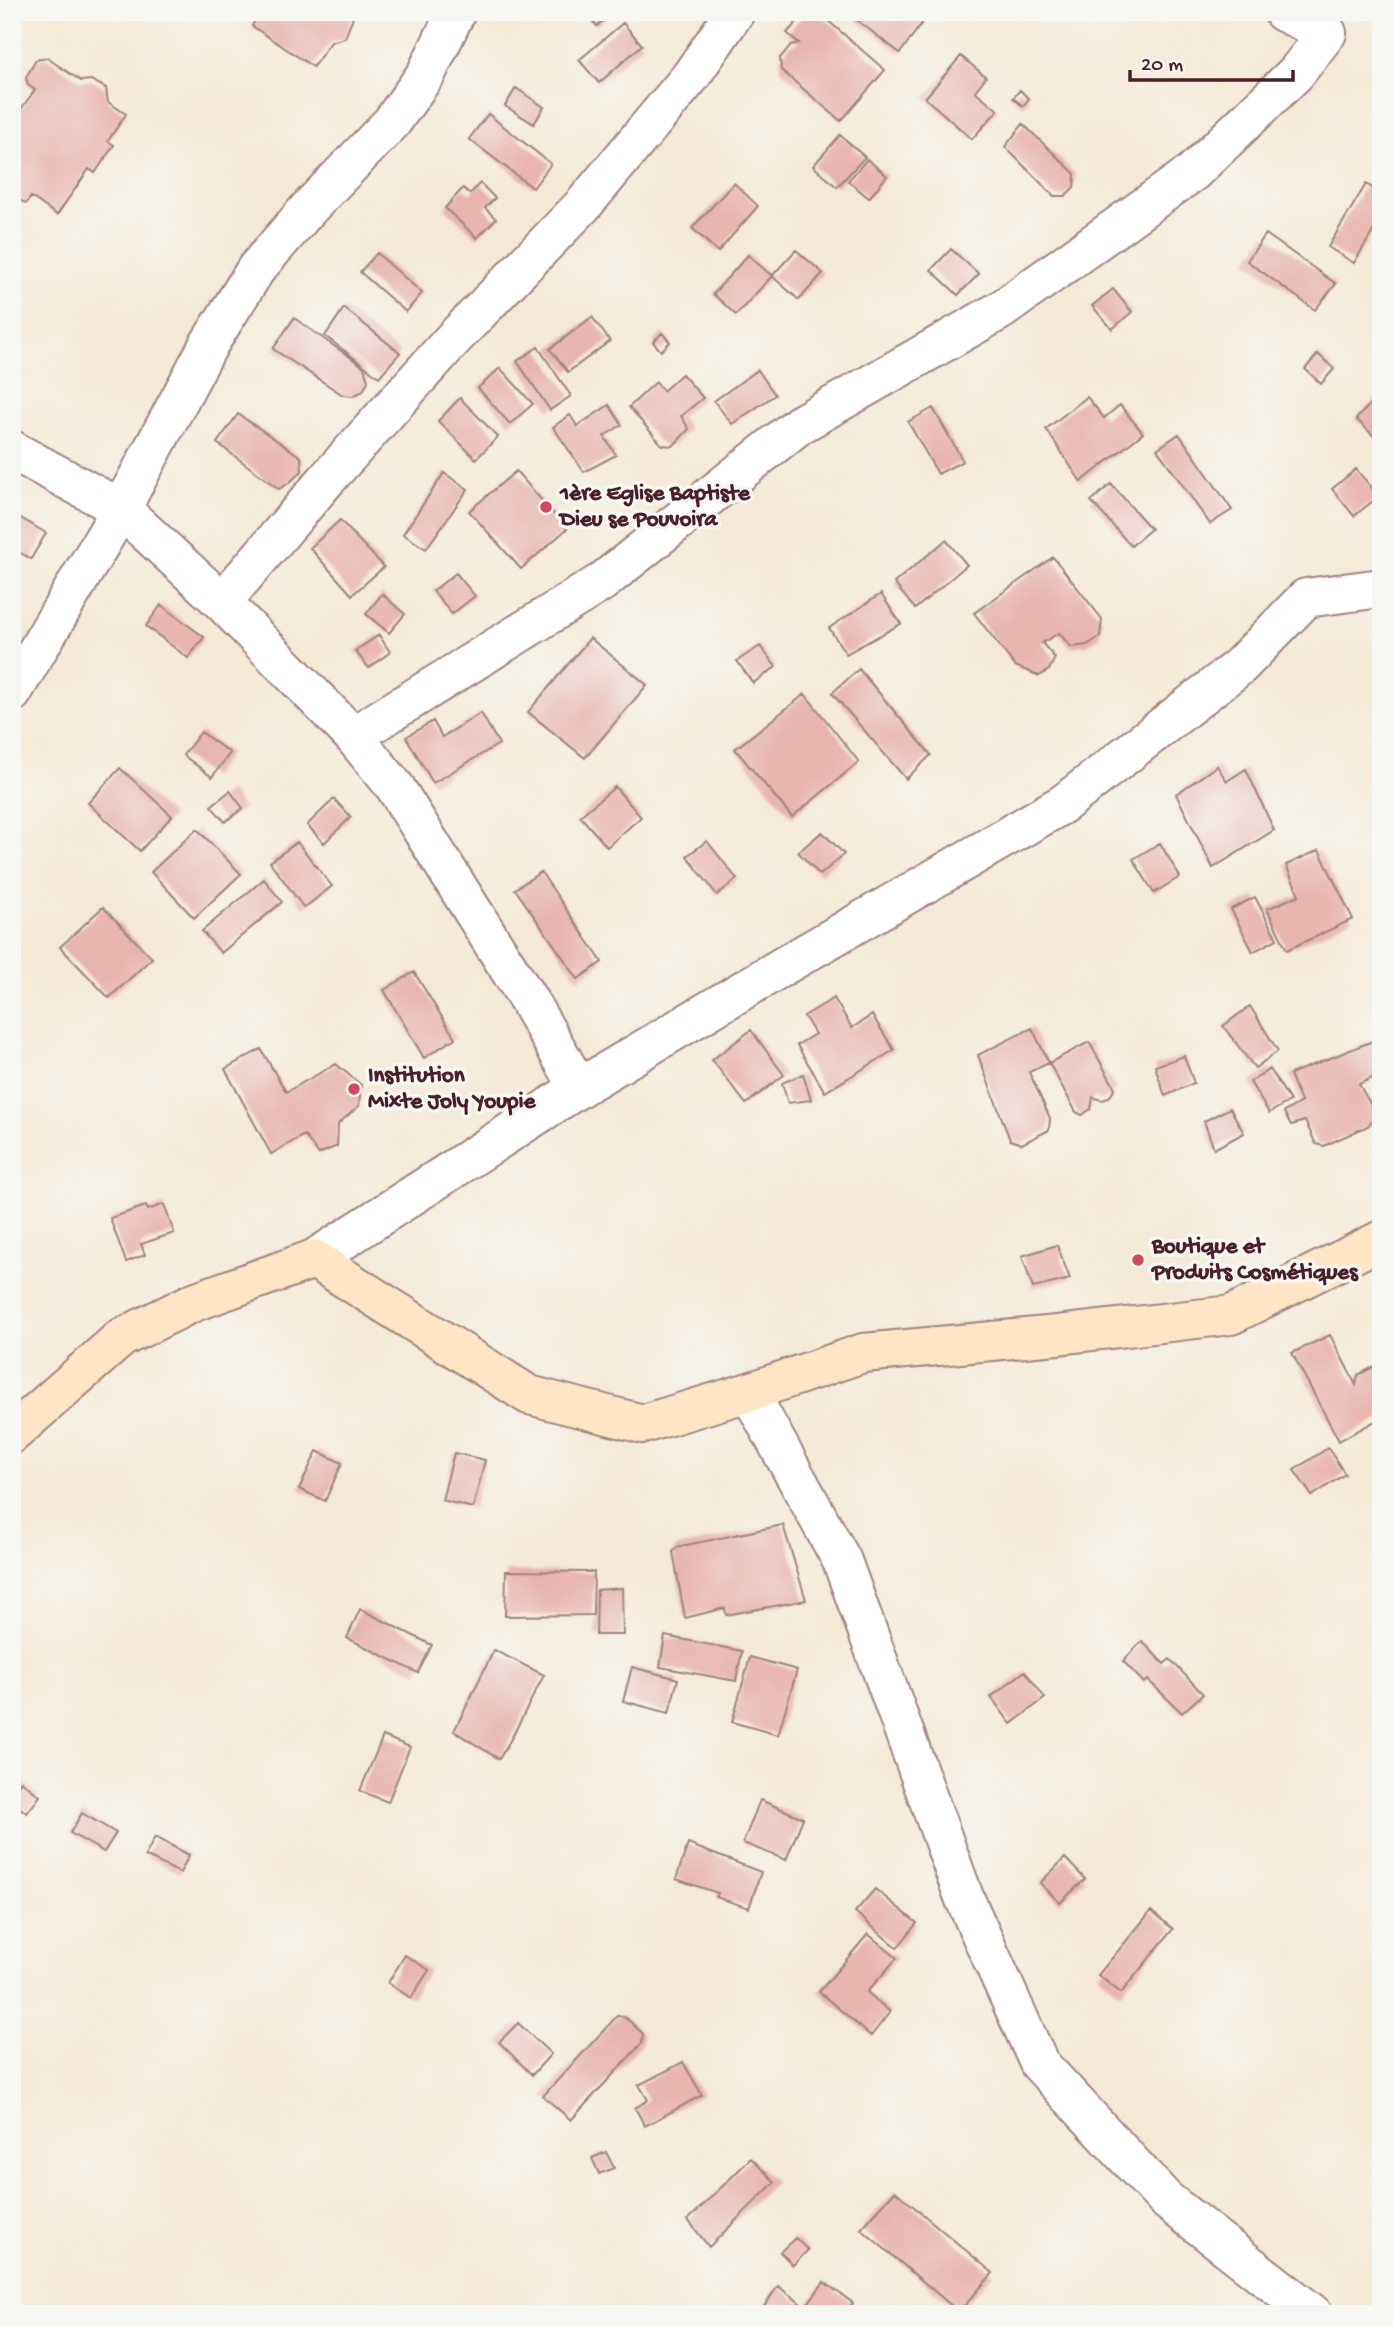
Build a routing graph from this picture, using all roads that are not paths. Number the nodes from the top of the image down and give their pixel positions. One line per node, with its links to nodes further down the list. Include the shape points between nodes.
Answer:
1 (456, 12): 6 (street, via 426,74 392,122 256,269 209,344)
2 (734, 12): 8 (street, via 691,76 584,204 454,338)
3 (1283, 12): 4 (street)
4 (1337, 23): 10 (street, via 1296,74 1181,180 1001,310 799,425 602,582)
5 (12, 450): 6 (street)
6 (121, 509): 8 (street); 9 (street)
7 (1381, 588): 11 (street, via 1306,598 1240,666 1063,804)
8 (222, 602): 10 (street)
9 (12, 693)
10 (353, 736): 11 (street, via 395,787)
11 (579, 1088): 13 (street)
12 (1381, 1240): 14 (street, via 1231,1315 863,1353)
13 (314, 1259): 14 (street, via 529,1395 643,1424); 15 (street, via 194,1302 121,1338)
14 (749, 1392): 16 (street, via 842,1561 964,1897 1039,2063 1166,2199)
15 (12, 1434)
16 (1314, 2314)

